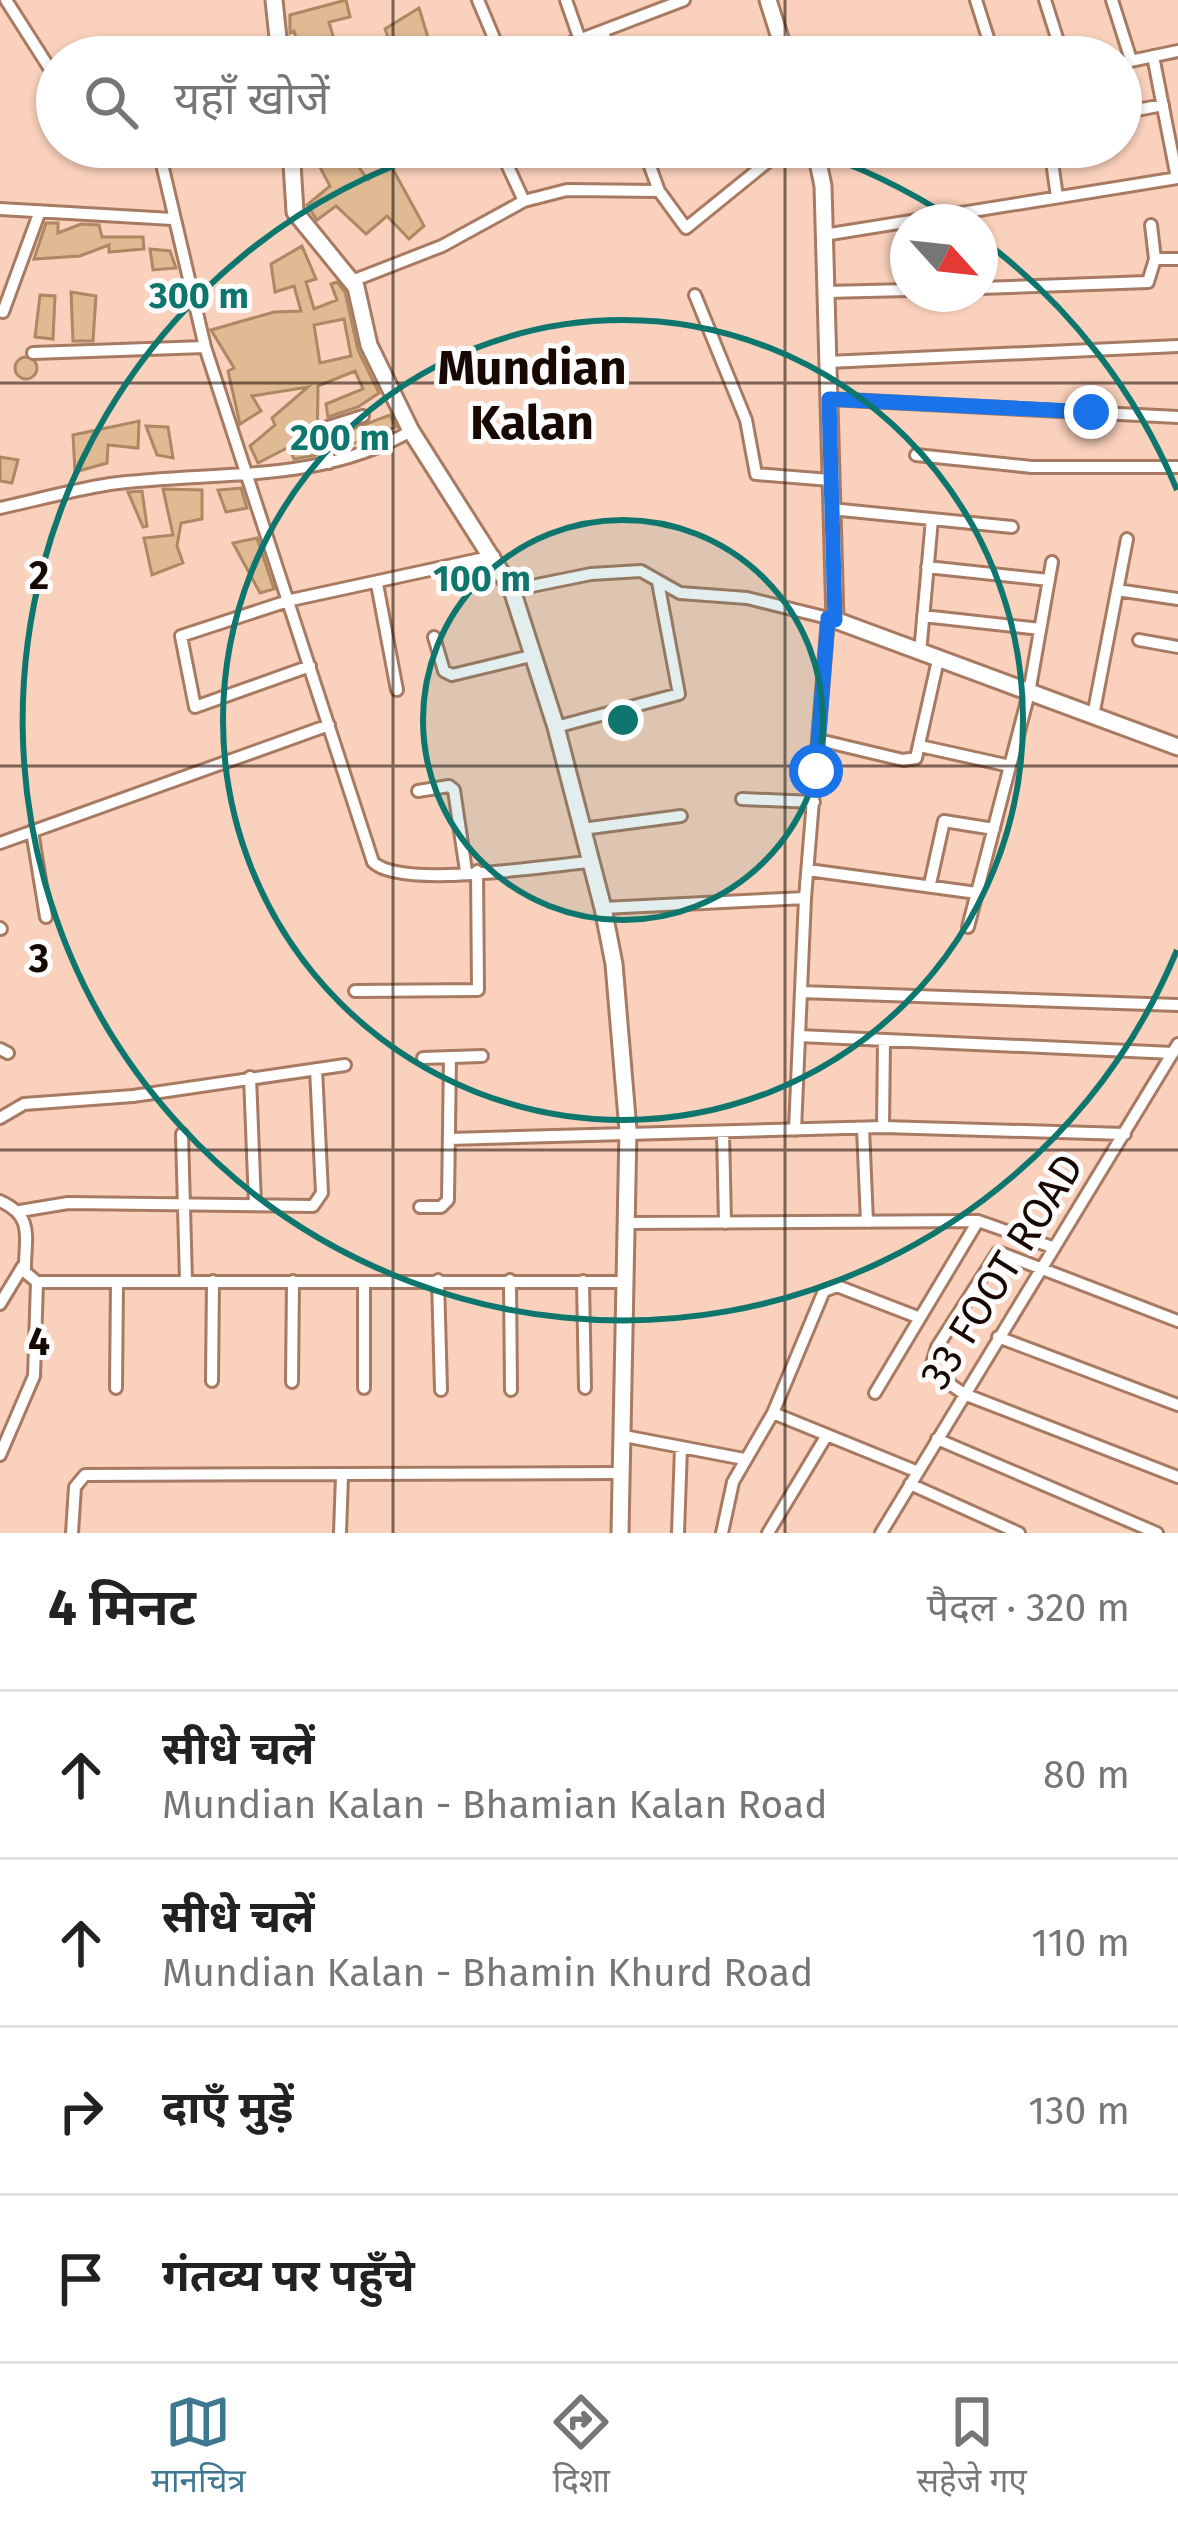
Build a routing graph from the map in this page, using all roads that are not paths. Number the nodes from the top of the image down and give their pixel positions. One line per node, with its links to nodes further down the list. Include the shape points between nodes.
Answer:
1 (6, 0): 18 (street)
2 (274, 0): 10 (street)
3 (478, 0): 11 (street)
4 (566, 0): 12 (street)
5 (685, 0): 9 (street)
6 (976, 0): 15 (street)
7 (1045, 0): 16 (street)
8 (1116, 1): 17 (street)
9 (603, 32): 13 (street); 14 (street)
10 (278, 36)
11 (493, 36)
12 (579, 36)
13 (592, 36)
14 (604, 36)
15 (987, 36)
16 (1056, 36)
17 (1122, 36)
18 (36, 47)
19 (1178, 50): 20 (street)
20 (1153, 56): 21 (street); 22 (street)
21 (1142, 58)
22 (1162, 105): 23 (street); 31 (street)
23 (1142, 109)
24 (162, 168): 37 (street)
25 (296, 168): 42 (street, via 295,212)
26 (509, 168): 34 (street)
27 (651, 168): 32 (street)
28 (760, 168): 32 (street, via 687,227)
29 (822, 168): 39 (street)
30 (1053, 168): 33 (street)
31 (1178, 178): 33 (street)
32 (659, 191): 34 (street, via 567,190)
33 (1057, 197): 39 (street)
34 (524, 201): 42 (street, via 442,246)
35 (0, 209): 36 (street)
36 (40, 212): 37 (street); 47 (street)
37 (172, 219): 49 (street)
38 (1151, 225): 40 (street)
39 (824, 235): 45 (street)
40 (1155, 259): 41 (street); 43 (street, via 1147,282)
41 (1178, 260)
42 (352, 280): 55 (street, via 369,345)
43 (998, 286)
44 (890, 290): 45 (street)
45 (826, 292): 51 (street)
46 (695, 295): 60 (street, via 746,420 758,476)
47 (3, 312)
48 (1178, 346): 51 (street)
49 (205, 347): 50 (street); 59 (street)
50 (33, 353)
51 (828, 362): 52 (street)
52 (829, 399): 54 (street); 60 (street)
53 (363, 416): 57 (street, via 325,428)
54 (1178, 417)
55 (411, 430): 57 (street); 66 (street)
56 (916, 455): 58 (street, via 1032,467)
57 (329, 463): 59 (street)
58 (1178, 467)
59 (248, 477): 61 (street, via 111,484); 75 (street)
60 (830, 480): 62 (street)
61 (0, 508)
62 (831, 509): 63 (street); 77 (street)
63 (932, 519): 64 (street); 68 (street)
64 (1012, 527)
65 (1126, 539): 73 (street)
66 (494, 556): 71 (street); 72 (street)
67 (1052, 562): 69 (street)
68 (927, 567): 69 (street); 76 (street)
69 (1049, 580): 78 (street)
70 (658, 582): 72 (street, via 641,571); 77 (street, via 680,593 747,598); 90 (street, via 680,694)
71 (377, 584): 75 (street); 86 (street)
72 (512, 590): 83 (street)
73 (1117, 590): 74 (street); 88 (street)
74 (1178, 599)
75 (291, 600): 85 (street); 85 (street, via 185,630 179,642 190,701 198,708)
76 (923, 616): 78 (street); 82 (street)
77 (831, 619): 82 (street); 91 (street)
78 (1040, 628): 87 (street)
79 (434, 637): 83 (street, via 452,675)
80 (1139, 640): 81 (street)
81 (1178, 647)
82 (920, 653): 84 (street)
83 (535, 655): 90 (street)
84 (938, 660): 87 (street); 92 (street)
85 (310, 666): 89 (street)
86 (397, 690)
87 (1029, 693): 88 (street); 94 (street)
88 (1093, 716): 93 (street)
89 (329, 725): 101 (street); 105 (street, via 373,862 396,875)
90 (556, 728): 99 (street)
91 (819, 740): 92 (street, via 903,760 916,758); 97 (street)
92 (920, 746): 94 (street)
93 (1178, 747)
94 (1010, 766): 100 (street)
95 (418, 791): 105 (street, via 454,790)
96 (742, 800): 97 (street)
97 (814, 802): 104 (street)
98 (681, 816): 99 (street)
99 (582, 829): 103 (street)
100 (994, 829): 106 (street, via 944,821); 107 (street)
101 (32, 831): 102 (street); 110 (street)
102 (0, 843)
103 (591, 862): 105 (street); 109 (street)
104 (808, 870): 106 (street); 108 (street)
105 (471, 871): 112 (street, via 478,991)
106 (930, 884): 107 (street)
107 (977, 893): 111 (street)
108 (805, 898): 109 (street); 113 (street)
109 (603, 908): 127 (street)
110 (46, 917)
111 (968, 927)
112 (355, 991)
113 (801, 992): 114 (street); 115 (street)
114 (1178, 1005)
115 (799, 1036): 116 (street); 128 (street)
116 (884, 1040): 117 (street); 125 (street)
117 (1176, 1049): 130 (street, 33 FOOT ROAD)
118 (482, 1056): 119 (street)
119 (450, 1057): 120 (street); 132 (street)
120 (423, 1058)
121 (345, 1065): 122 (street)
122 (316, 1069): 123 (street); 134 (street, via 319,1201)
123 (250, 1077): 124 (street, via 24,1104); 134 (street)
124 (0, 1118)
125 (883, 1127): 126 (street); 130 (street)
126 (863, 1128): 128 (street); 139 (street)
127 (628, 1130): 129 (street); 132 (street); 140 (street)
128 (795, 1130): 129 (street)
129 (723, 1132): 141 (street)
130 (1125, 1133): 142 (street, 33 FOOT ROAD)
131 (182, 1134): 135 (street)
132 (449, 1139): 136 (street, via 448,1200)
133 (0, 1202): 137 (street)
134 (255, 1204): 135 (street)
135 (186, 1205): 137 (street, via 68,1203); 147 (street)
136 (420, 1207)
137 (20, 1211): 143 (street, via 27,1222)
138 (978, 1221): 139 (street); 142 (street); 156 (street)
139 (867, 1222): 141 (street)
140 (627, 1223): 141 (street); 154 (street)
141 (725, 1223)
142 (1052, 1247): 144 (street, 33 FOOT ROAD)
143 (24, 1264): 151 (street); 155 (street)
144 (1039, 1271): 157 (street); 158 (street, 33 FOOT ROAD); 167 (street, via 998,1252 987,1264 931,1361 935,1378)
145 (438, 1280): 146 (street); 153 (street); 164 (street)
146 (510, 1280): 150 (street); 165 (street)
147 (186, 1281): 148 (street); 152 (street)
148 (213, 1281): 149 (street); 159 (street)
149 (293, 1281): 153 (street); 160 (street)
150 (583, 1281): 154 (street); 163 (street)
151 (37, 1282): 152 (street); 170 (street, via 34,1376)
152 (117, 1282): 161 (street)
153 (364, 1282): 162 (street)
154 (627, 1282): 172 (street)
155 (0, 1304)
156 (920, 1318): 166 (street); 169 (street, via 830,1286)
157 (1178, 1321)
158 (998, 1337): 167 (street, 33 FOOT ROAD); 168 (street)
159 (212, 1381)
160 (292, 1382)
161 (116, 1388)
162 (364, 1388)
163 (585, 1388)
164 (441, 1390)
165 (511, 1390)
166 (875, 1393)
167 (964, 1394): 173 (street, 33 FOOT ROAD); 179 (street)
168 (1178, 1406)
169 (772, 1413): 171 (street); 176 (street)
170 (4, 1425): 175 (street)
171 (827, 1435): 180 (street); 186 (street)
172 (624, 1436): 174 (street); 177 (street)
173 (937, 1439): 180 (street, 33 FOOT ROAD); 189 (street)
174 (681, 1447): 176 (street); 184 (street)
175 (0, 1455)
176 (744, 1459): 185 (street)
177 (622, 1473): 178 (street); 183 (street)
178 (342, 1476): 181 (street, via 85,1475 74,1487); 182 (street)
179 (1178, 1477)
180 (914, 1478): 187 (street, 33 FOOT ROAD); 188 (street)
181 (72, 1533)
182 (340, 1533)
183 (620, 1533)
184 (678, 1533)
185 (722, 1533)
186 (769, 1533)
187 (880, 1533)
188 (1019, 1533)
189 (1157, 1533)

